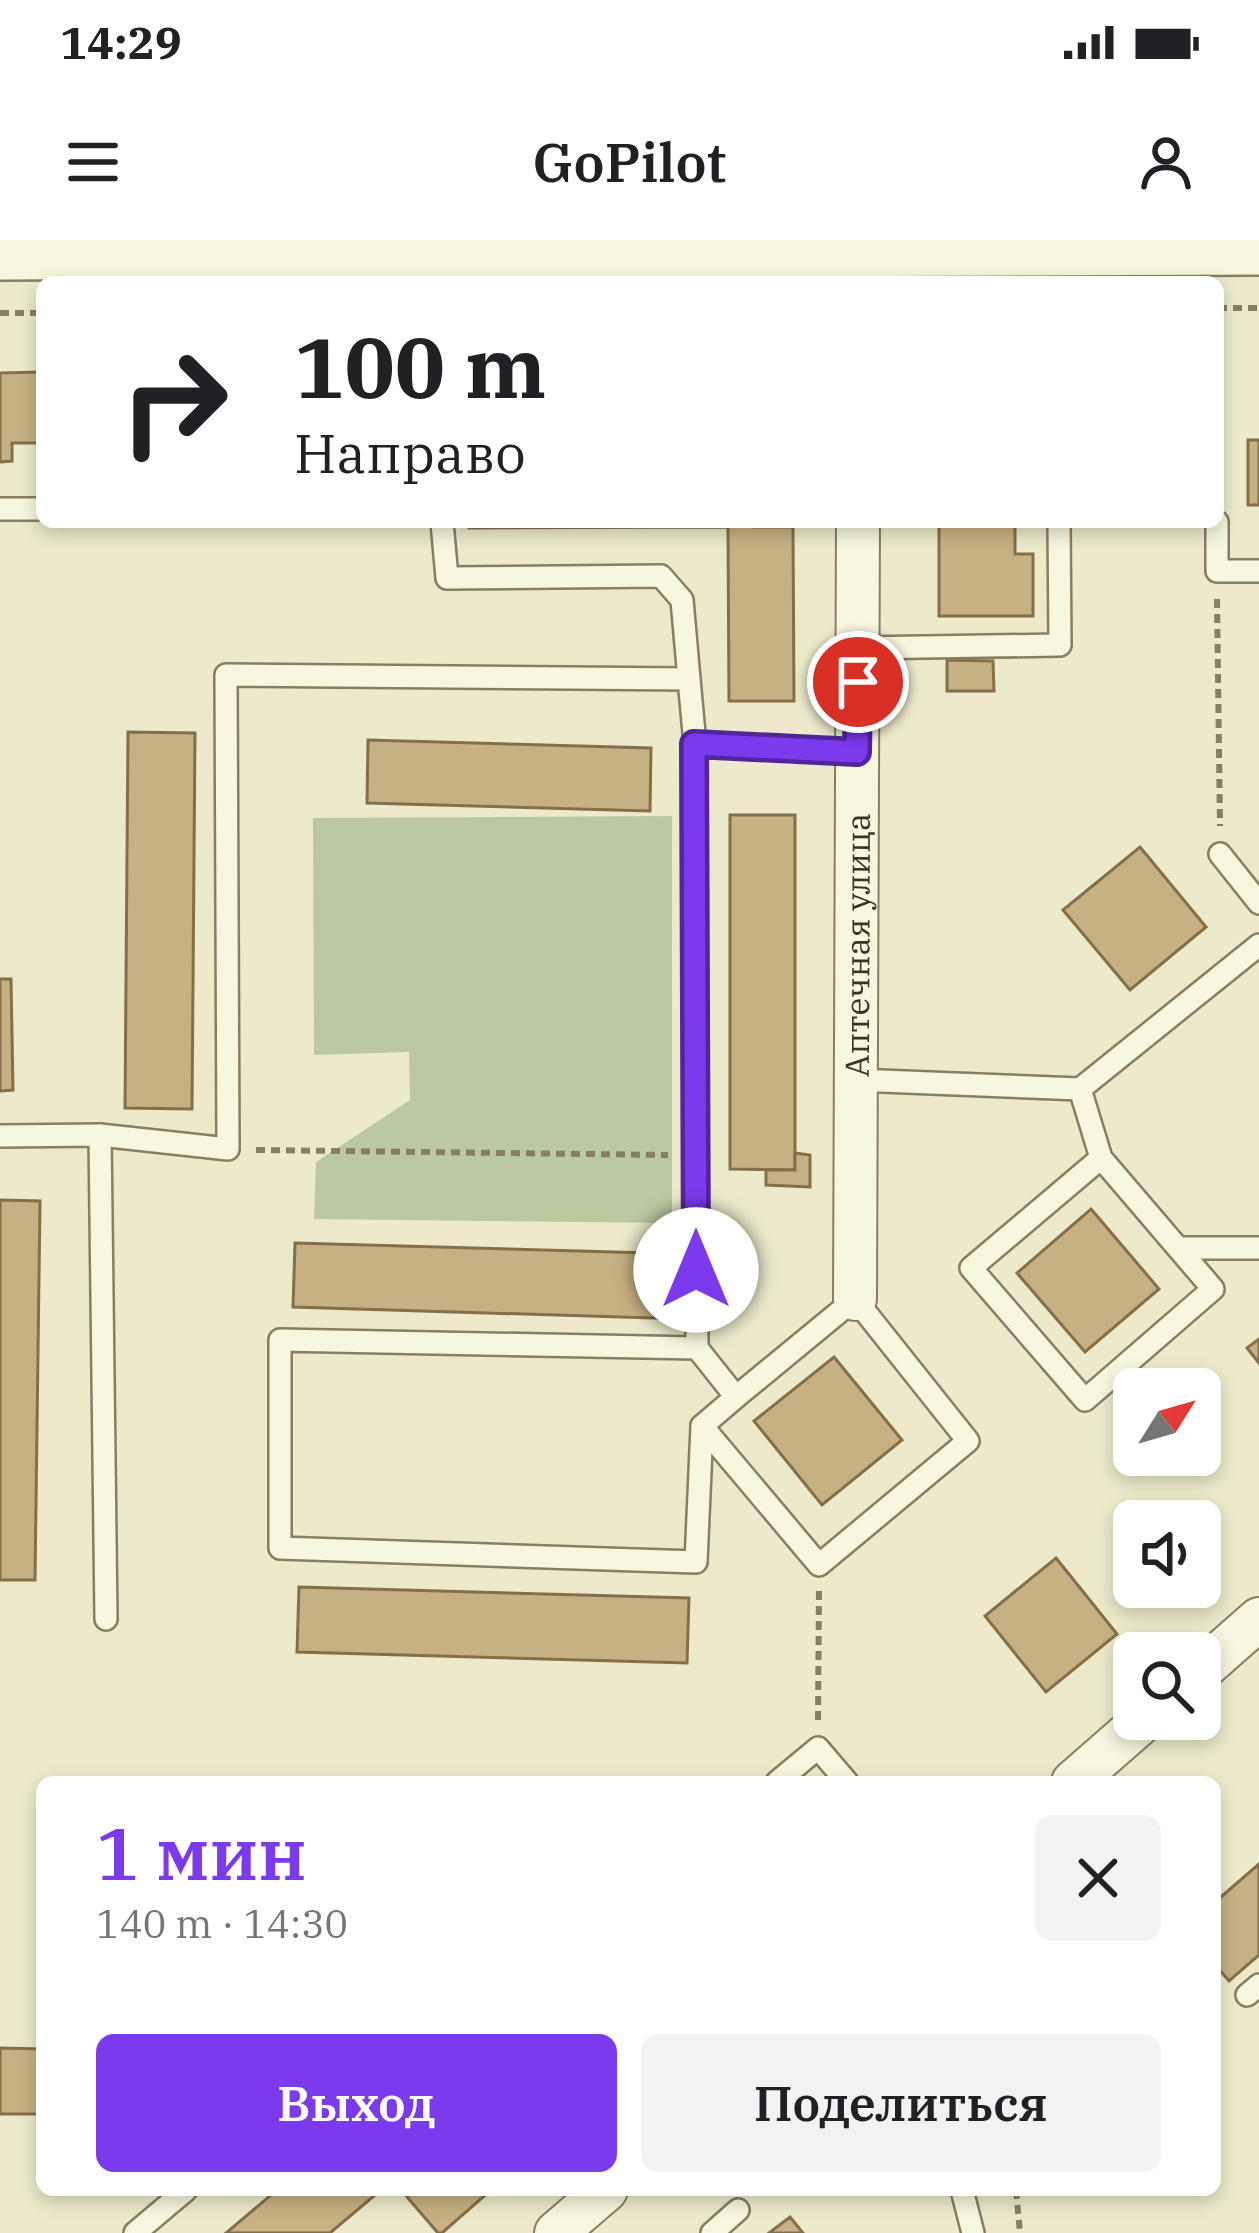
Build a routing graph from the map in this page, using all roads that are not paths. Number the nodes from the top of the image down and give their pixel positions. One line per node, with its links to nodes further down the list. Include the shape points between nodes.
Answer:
1 (580, 245): 2 (street, via 425,259); 4 (street)
2 (0, 254)
3 (1228, 254): 4 (street)
4 (860, 257)
5 (0, 509): 6 (lane)
6 (36, 509)
7 (443, 528): 13 (lane, via 447,578 661,576 682,600)
8 (858, 528): 12 (street, Аптечная улица)
9 (1059, 528): 12 (lane, via 1060,645)
10 (1216, 528): 11 (lane, via 1217,571)
11 (1259, 571)
12 (858, 648): 15 (street, Аптечная улица)
13 (689, 679): 14 (lane); 21 (lane, via 226,675 228,1149)
14 (694, 744): 15 (lane); 27 (lane)
15 (857, 752): 19 (street, Аптечная улица)
16 (1220, 854): 17 (lane)
17 (1259, 903)
18 (1259, 946): 20 (lane)
19 (856, 1080): 20 (lane); 26 (street, Аптечная улица)
20 (1079, 1089): 23 (lane)
21 (100, 1135): 22 (lane); 30 (lane)
22 (0, 1136)
23 (1102, 1158): 24 (lane); 24 (lane, via 971,1268 1085,1400 1213,1289)
24 (1179, 1248): 25 (lane)
25 (1259, 1248)
26 (855, 1299): 28 (lane); 29 (lane, via 968,1441 819,1564)
27 (697, 1348): 28 (lane); 29 (lane, via 280,1340 280,1548 696,1562)
28 (736, 1397): 29 (lane)
29 (702, 1426)
30 (106, 1619)
31 (1259, 1619): 32 (street)
32 (1221, 1652)
33 (1121, 1740): 36 (street)
34 (784, 1776): 35 (lane, via 818,1748)
35 (842, 1776)
36 (1079, 1776)
37 (178, 2196): 41 (lane)
38 (597, 2196): 42 (street)
39 (964, 2196): 44 (lane)
40 (738, 2210): 43 (lane)
41 (135, 2233)
42 (556, 2233)
43 (712, 2233)
44 (973, 2233)

